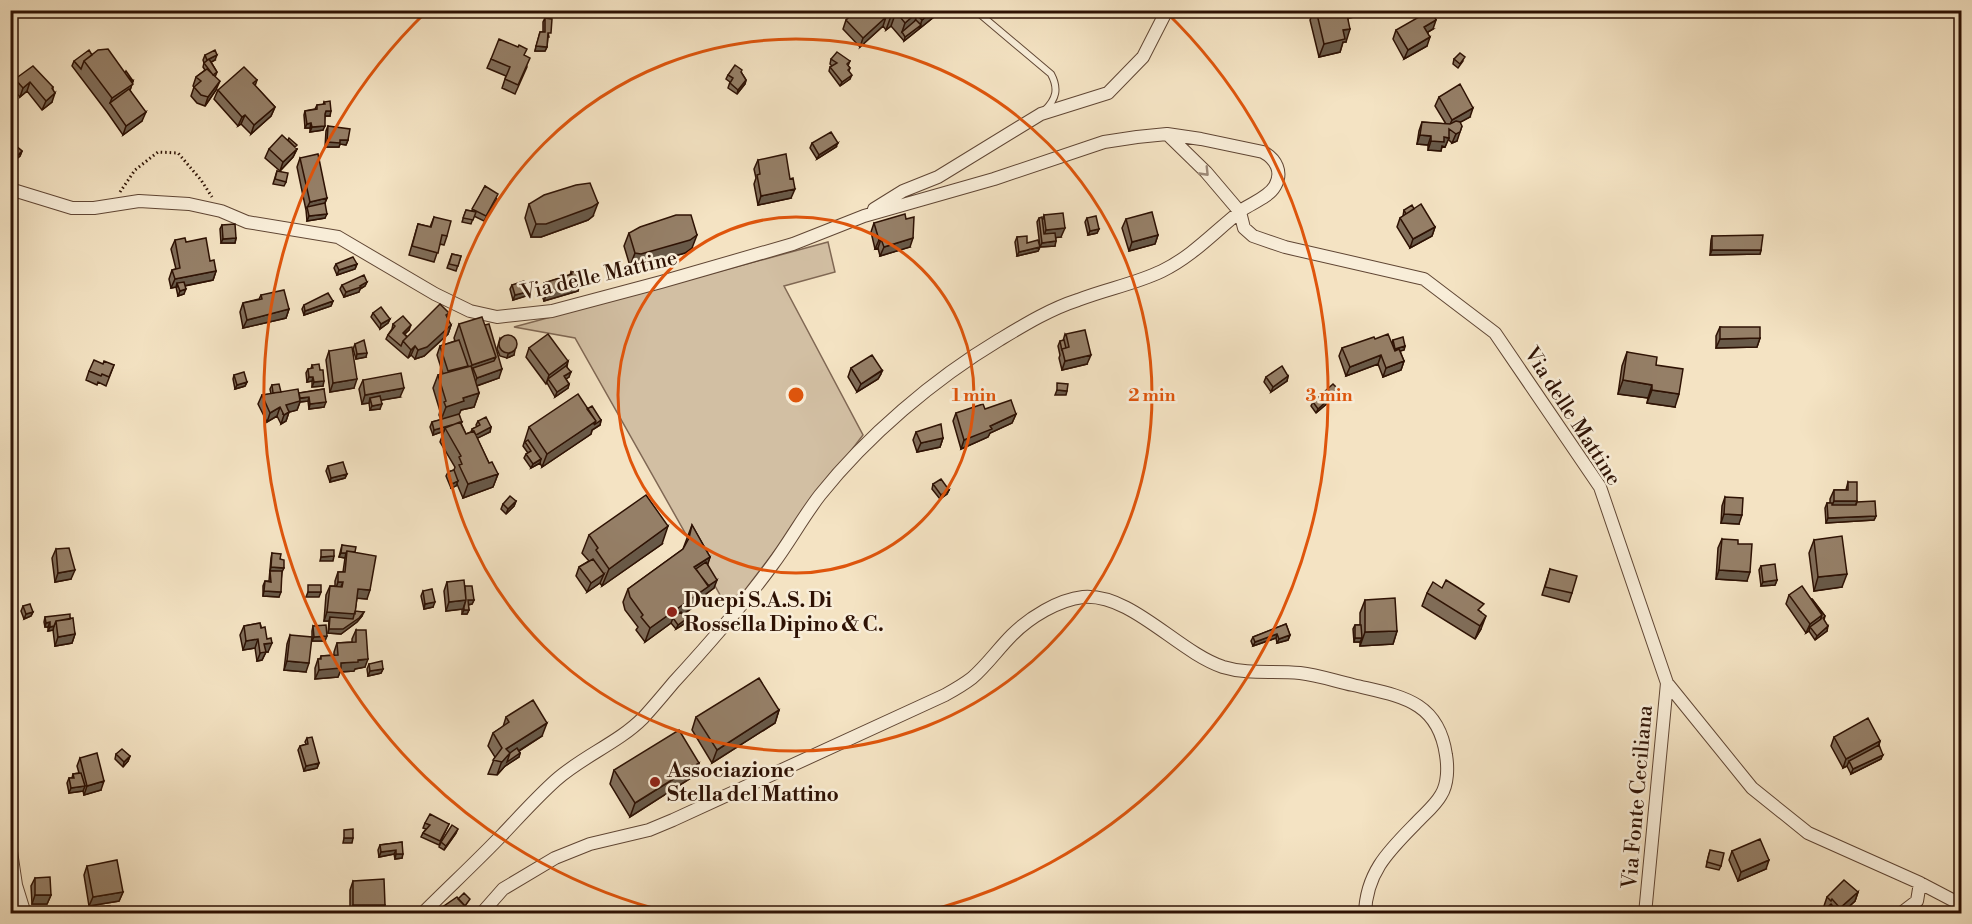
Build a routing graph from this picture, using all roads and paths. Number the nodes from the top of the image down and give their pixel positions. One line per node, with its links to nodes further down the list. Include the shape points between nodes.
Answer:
1 (975, 10): 3 (lane, via 1051,74 1056,92)
2 (1167, 10): 3 (street, via 1143,57 1108,93)
3 (1041, 114): 9 (street, via 938,177 903,191)
4 (1167, 135): 7 (street, Via delle Mattine, one-way to 7); 7 (street, Via delle Mattine, via 1270,156 1278,170 1276,185); 9 (street, Via delle Mattine, via 1104,142)
5 (10, 189): 6 (street, Via delle Mattine, via 72,208)
6 (111, 205): 8 (street, Via delle Mattine, via 139,201 189,204); 8 (path, via 135,170 158,152 178,153)
7 (1242, 210): 10 (street, Via delle Mattine, via 1244,228 1253,236 1425,279 1495,333 1600,487); 15 (street, via 1180,261 1131,284 1078,299 997,341 873,437 821,495 712,641 642,718 622,736 559,777)
8 (221, 211): 9 (street, Via delle Mattine, via 247,222 338,237 470,311 497,317 552,310 661,282 793,244)
9 (864, 216)
10 (1667, 683): 12 (street, Via delle Mattine, via 1752,788 1808,833); 18 (street, Via Fonte Ceciliana)
11 (10, 844): 14 (street)
12 (1920, 883): 13 (street, Via delle Mattine); 19 (street, via 1917,901)
13 (1962, 905)
14 (25, 914)
15 (422, 914)
16 (481, 914): 17 (street, via 503,889 555,858 673,820 945,695 972,678 1019,629 1056,605 1085,597 1128,609 1201,658 1221,666 1237,671 1312,674 1402,696 1429,714 1446,755 1442,794 1376,868)
17 (1365, 914)
18 (1645, 914)
19 (1900, 914)

